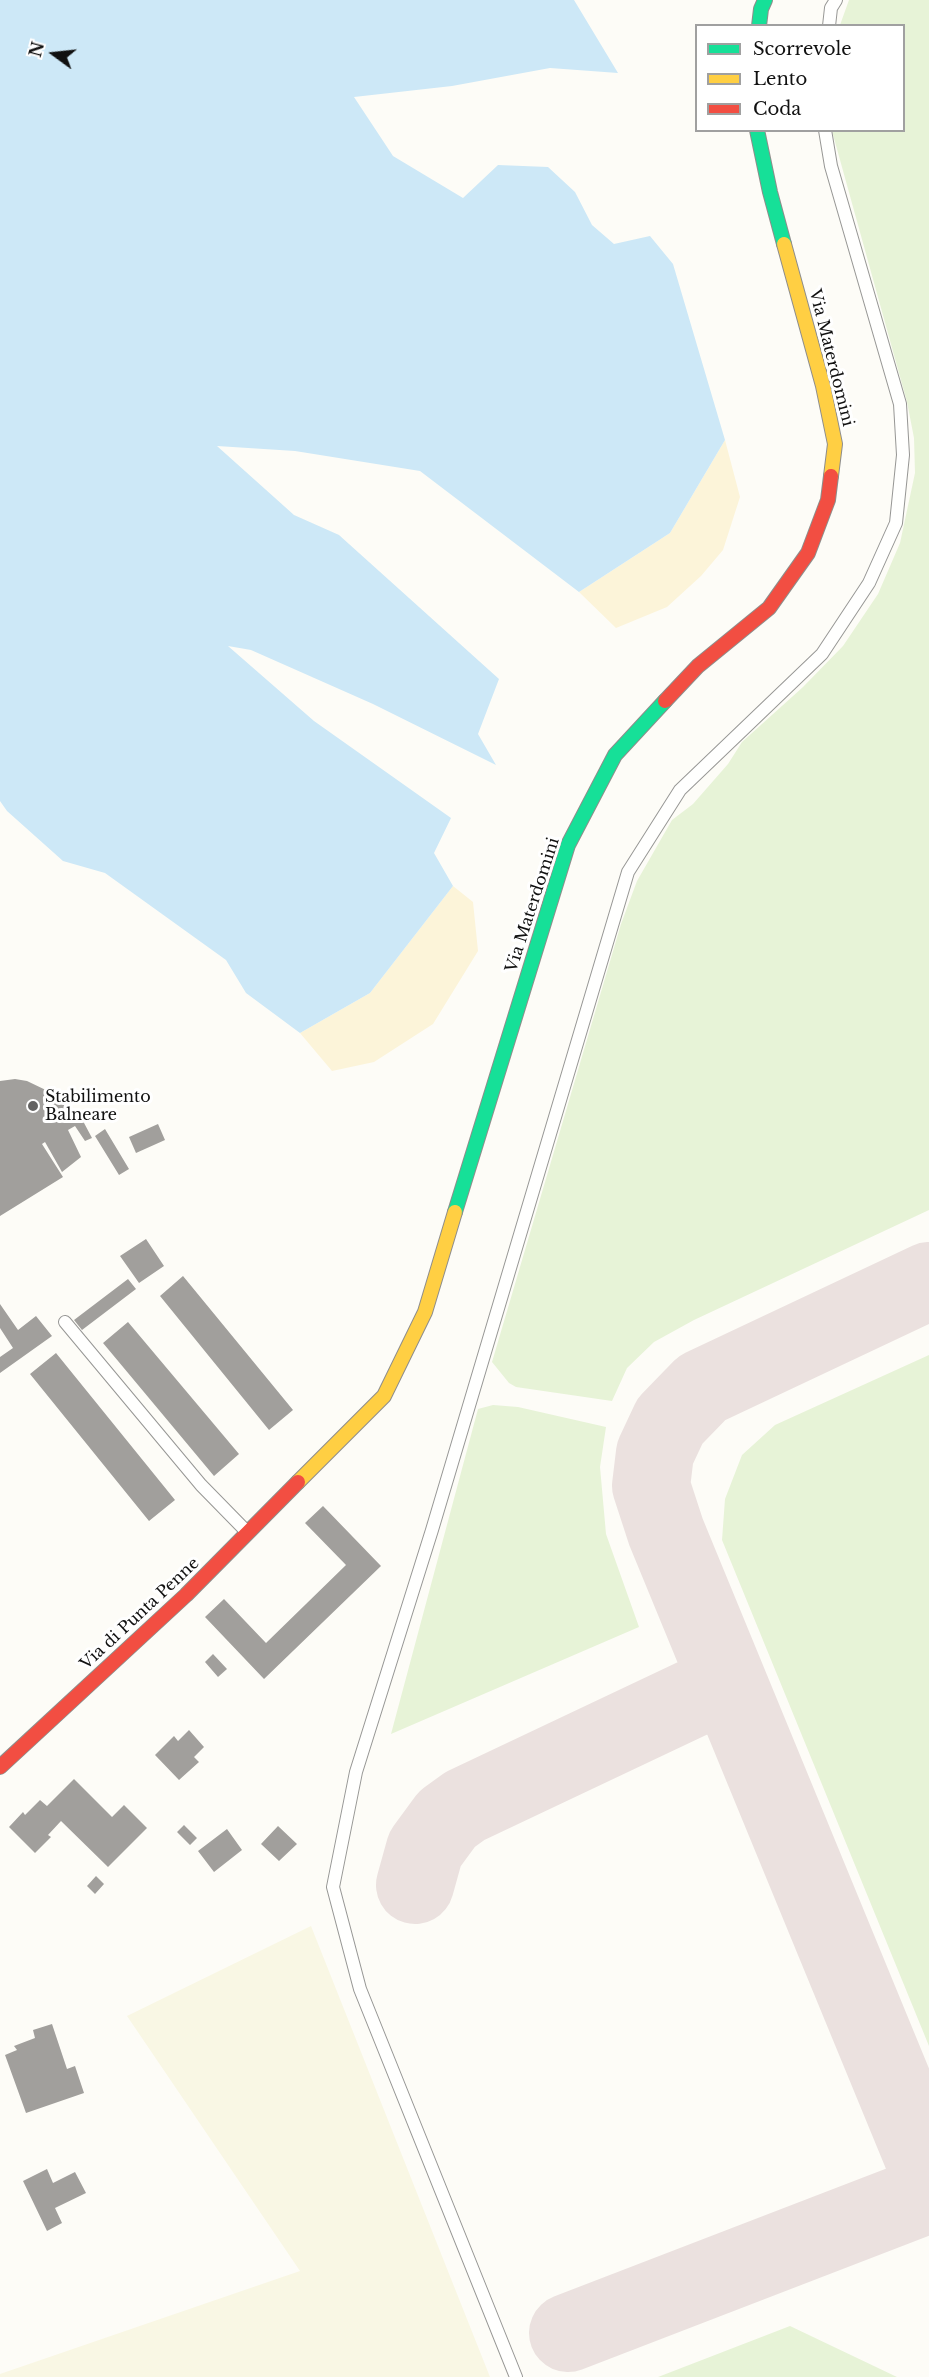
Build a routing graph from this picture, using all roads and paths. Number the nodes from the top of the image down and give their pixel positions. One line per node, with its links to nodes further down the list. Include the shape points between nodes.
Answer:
1 (765, 0): 3 (street)
2 (836, 0): 4 (lane)
3 (759, 24)
4 (829, 24)
5 (757, 132): 8 (street, Via Materdomini, via 835,444 828,500 808,553 769,608 698,666 615,755 568,845 425,1312 384,1396)
6 (825, 132): 11 (lane, via 831,166 900,404 903,454 896,523 869,583 822,654 680,790 628,872 436,1518 356,1772 333,1887 360,1989)
7 (65, 1322): 9 (lane, via 201,1485)
8 (299, 1482): 9 (street, Via di Punta Penne)
9 (248, 1533): 10 (street, Via di Punta Penne)
10 (0, 1767)
11 (516, 2377)

